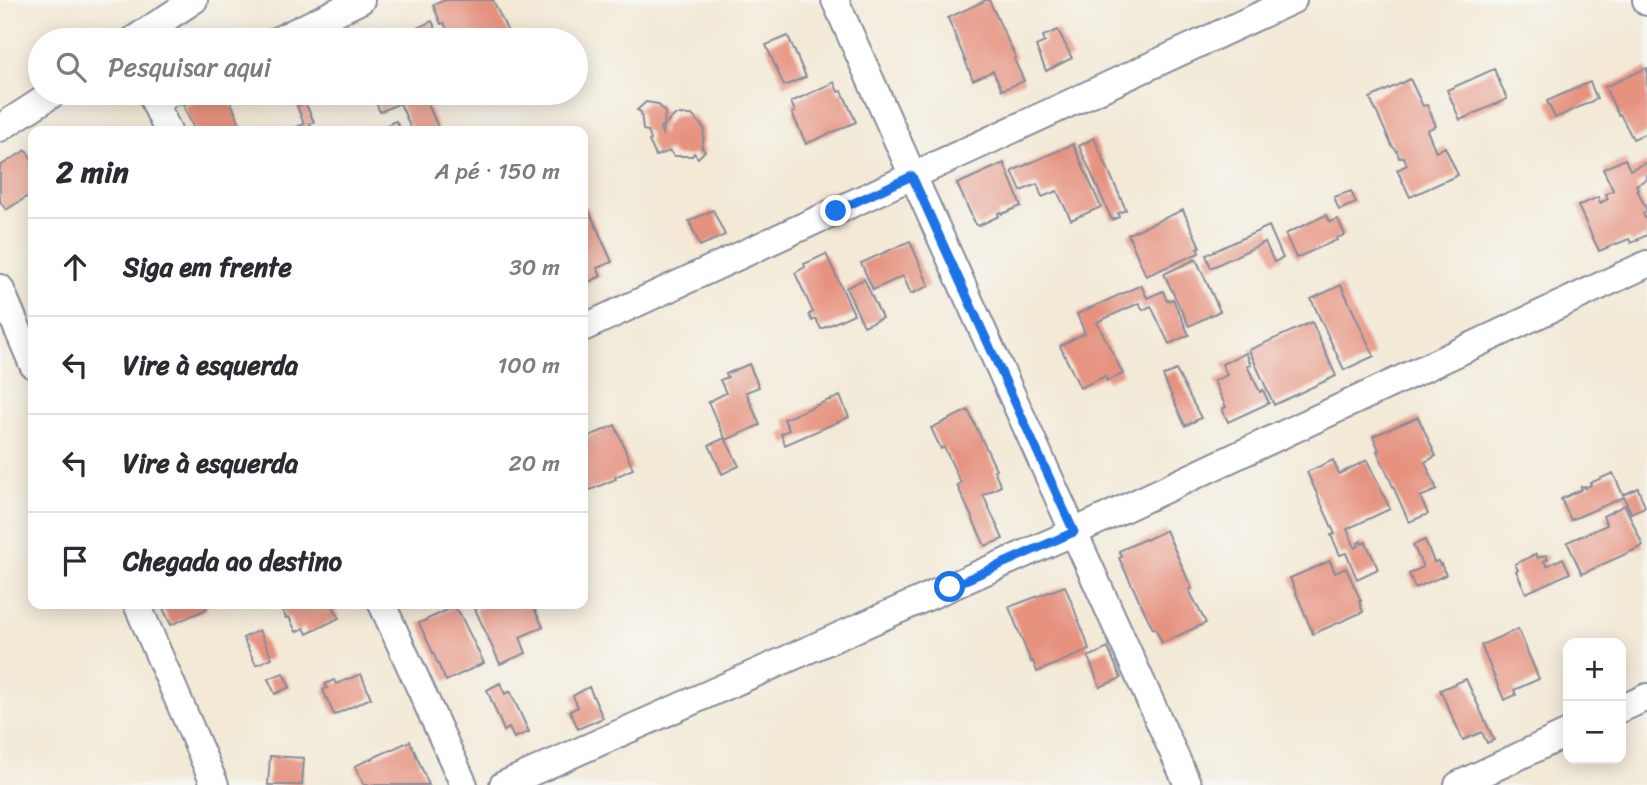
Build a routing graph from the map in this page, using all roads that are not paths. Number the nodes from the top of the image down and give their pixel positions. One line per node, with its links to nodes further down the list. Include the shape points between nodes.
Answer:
1 (194, 0): 5 (street)
2 (360, 0): 6 (street)
3 (835, 0): 11 (street)
4 (1293, 0): 11 (street)
5 (151, 28)
6 (303, 28)
7 (35, 105): 10 (street)
8 (157, 105): 9 (street)
9 (166, 126)
10 (0, 128)
11 (912, 176): 14 (street); 16 (street)
12 (1647, 264): 16 (street)
13 (0, 288): 15 (street)
14 (588, 326)
15 (28, 353)
16 (1074, 532): 24 (street); 25 (street)
17 (138, 609): 22 (street)
18 (384, 609): 23 (street)
19 (1647, 696): 20 (street)
20 (1626, 706)
21 (1563, 735): 26 (street)
22 (215, 785)
23 (464, 785)
24 (503, 785)
25 (1188, 785)
26 (1458, 785)

